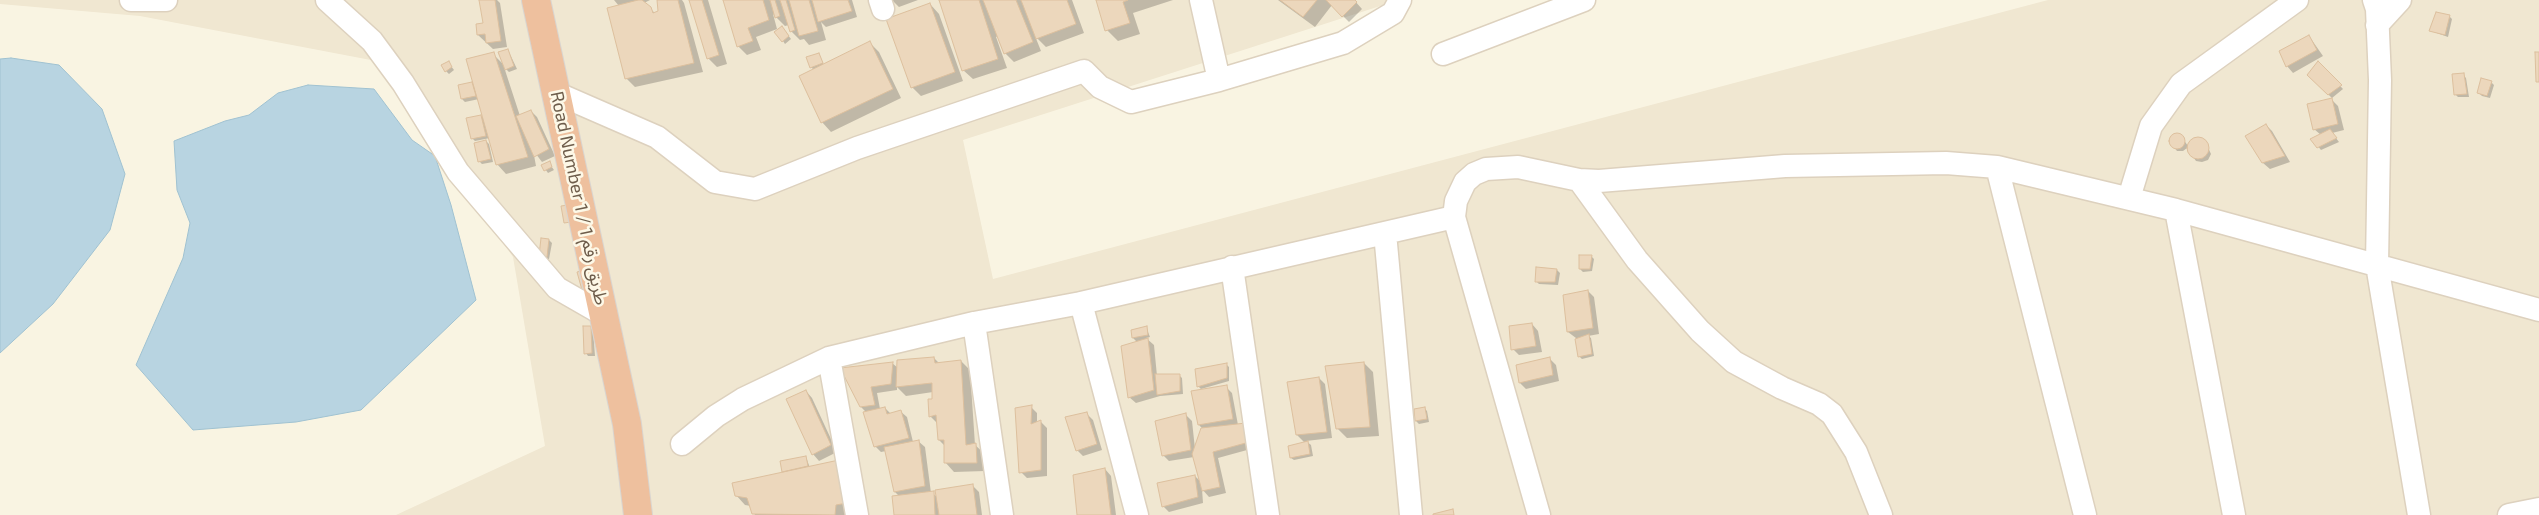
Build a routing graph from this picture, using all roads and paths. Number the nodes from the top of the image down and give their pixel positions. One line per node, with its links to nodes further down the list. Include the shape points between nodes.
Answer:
1 (131, 0): 2 (street)
2 (166, 0)
3 (327, 0): 25 (street, via 372,41 404,83 458,172 557,288)
4 (536, 0): 14 (highway, Road Number 1 / طريق رقم 1)
5 (1201, 0): 13 (street)
6 (1400, 0): 13 (street, via 1392,12 1343,43)
7 (1584, 0): 12 (street)
8 (2297, 0): 17 (street, via 2182,84 2152,126)
9 (2374, 0): 11 (street)
10 (2400, 0): 11 (street)
11 (2377, 25): 21 (street, via 2380,80)
12 (1443, 54)
13 (1219, 80): 14 (street, via 1131,102 1100,87 1084,71 857,148 755,189 715,182 657,137)
14 (556, 93): 25 (highway, Road Number 1 / طريق رقم 1)
15 (1997, 167): 16 (street, via 1946,163 1785,166 1630,180); 17 (street); 38 (street)
16 (1579, 180): 19 (street, via 1518,167 1486,169 1465,182 1456,201); 37 (street, via 1637,260 1700,331 1734,362 1819,404 1832,414 1856,452)
17 (2130, 198): 18 (street)
18 (2176, 210): 21 (street); 39 (street)
19 (1454, 217): 20 (street); 36 (street)
20 (1385, 233): 22 (street); 35 (street)
21 (2377, 265): 24 (street); 40 (street)
22 (1232, 267): 23 (street); 34 (street)
23 (1081, 303): 26 (street); 33 (street)
24 (2539, 310)
25 (604, 315): 30 (highway, Road Number 1 / طريق رقم 1, via 627,424)
26 (974, 323): 27 (street); 32 (street)
27 (829, 358): 28 (street, via 743,399); 31 (street)
28 (682, 444)
29 (2539, 509): 41 (street)
30 (638, 515)
31 (857, 515)
32 (1002, 515)
33 (1137, 515)
34 (1268, 515)
35 (1411, 515)
36 (1539, 515)
37 (1881, 515)
38 (2085, 515)
39 (2234, 515)
40 (2419, 515)
41 (2510, 515)

